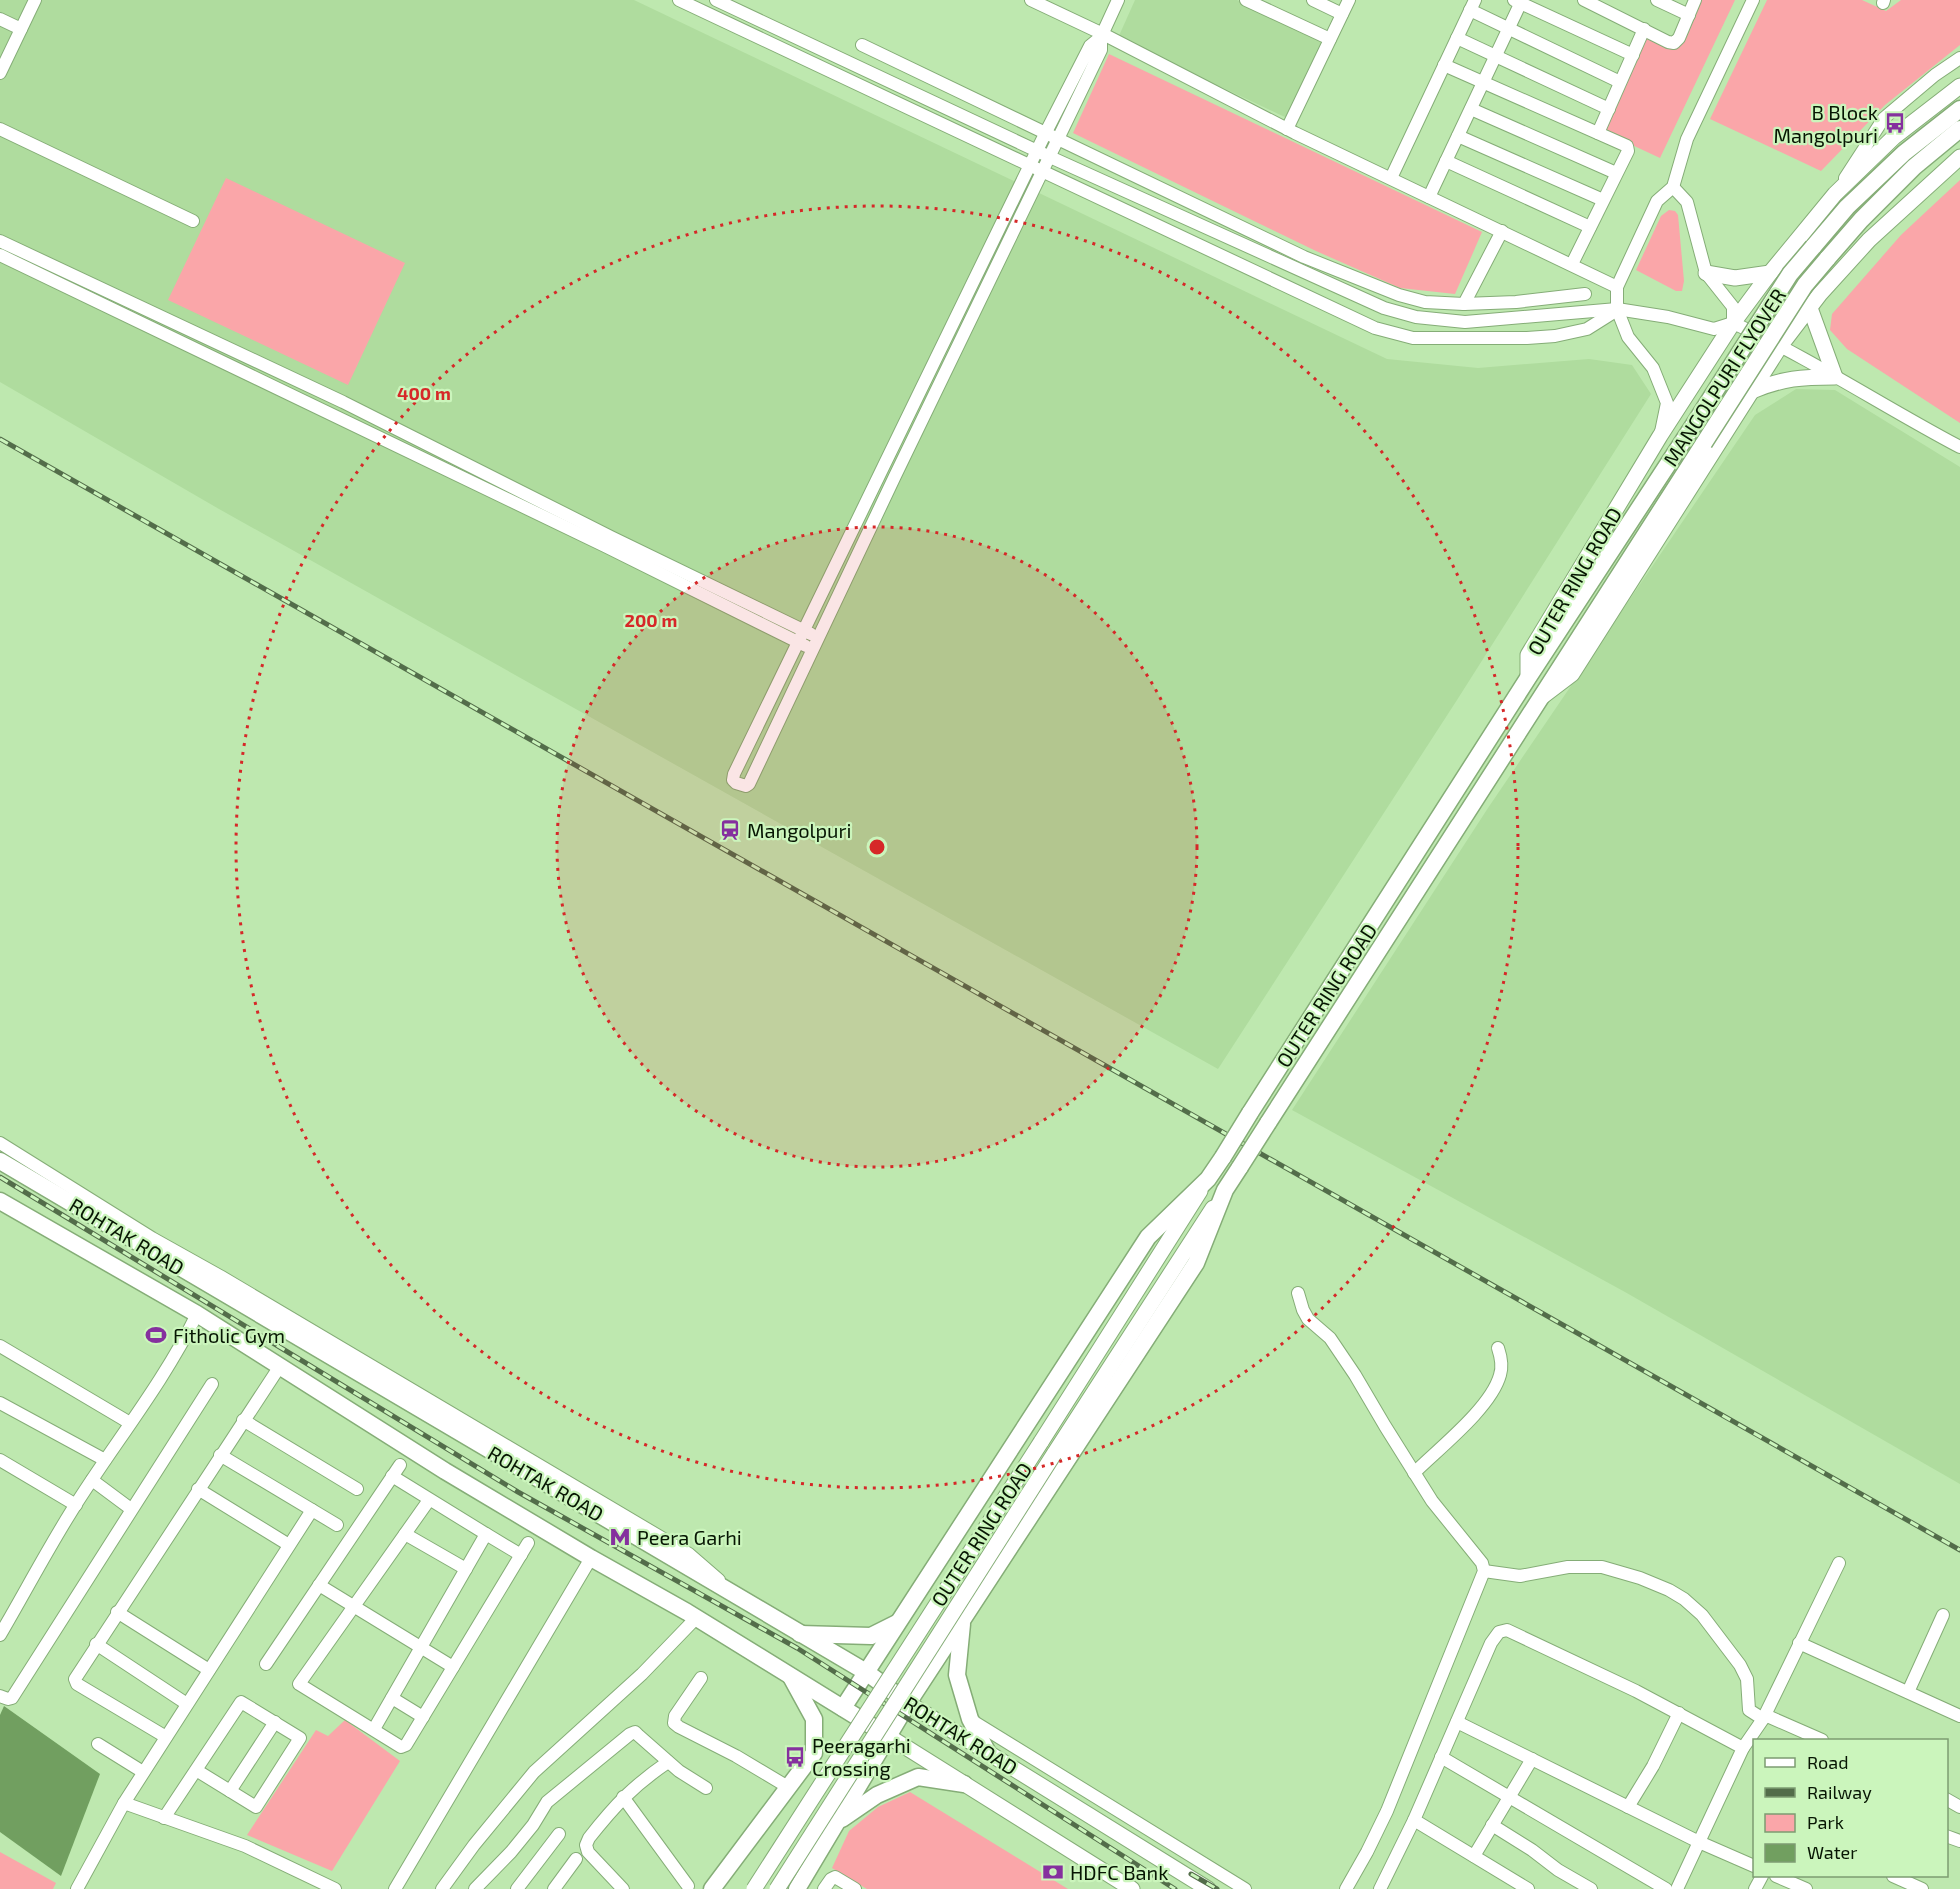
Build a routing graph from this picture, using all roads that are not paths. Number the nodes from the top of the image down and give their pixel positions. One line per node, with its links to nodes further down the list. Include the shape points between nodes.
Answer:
1 (35, 0): 19 (street)
2 (680, 0): 47 (street)
3 (716, 0): 43 (street)
4 (1031, 0): 21 (street)
5 (1118, 0): 21 (street)
6 (1246, 0): 23 (street)
7 (1313, 0): 15 (street)
8 (1349, 0): 15 (street)
9 (1584, 0): 20 (street)
10 (1657, 0): 16 (street)
11 (1695, 0): 16 (street)
12 (1753, 0): 51 (street, via 1687,139)
13 (1519, 1): 18 (street); 25 (street)
14 (1473, 5): 18 (street); 22 (street)
15 (1342, 14): 23 (street)
16 (1689, 15): 20 (street, via 1674,43)
17 (0, 19): 19 (street)
18 (1509, 28): 26 (street); 31 (street)
19 (21, 29): 29 (street)
20 (1644, 29): 25 (street)
21 (1102, 36): 37 (street); 39 (street, via 1090,46); 42 (street, via 1101,50)
22 (1457, 38): 26 (street); 28 (street)
23 (1330, 39): 37 (street)
24 (862, 45): 39 (street)
25 (1633, 55): 31 (street)
26 (1496, 56): 30 (street); 34 (street)
27 (1960, 58): 52 (street, via 1884,118)
28 (1444, 65): 30 (street); 50 (street)
29 (0, 72)
30 (1483, 82): 33 (street); 40 (street)
31 (1620, 82): 34 (street)
32 (1960, 86): 52 (main road, OUTER RING ROAD, via 1894,137)
33 (1471, 108): 41 (street); 49 (street)
34 (1609, 109): 40 (street)
35 (1960, 109): 79 (highway, MANGOLPURI FLYOVER, bridge, via 1904,153 1847,207 1790,274)
36 (0, 129): 55 (street)
37 (1287, 129): 50 (street)
38 (1960, 129): 80 (highway, MANGOLPURI FLYOVER, bridge, via 1914,167 1861,220 1805,285)
39 (1046, 132): 42 (street); 43 (street)
40 (1598, 133): 49 (street, via 1627,147)
41 (1458, 136): 46 (street); 54 (street)
42 (1058, 138): 44 (street); 65 (street, via 1325,265 1399,295 1425,302)
43 (1037, 150): 44 (street); 47 (street)
44 (1050, 157): 48 (street); 67 (street, via 1341,289 1416,317 1465,322)
45 (1960, 157): 66 (main road, via 1869,240)
46 (1446, 161): 53 (street); 56 (street)
47 (1030, 166): 48 (street); 75 (street)
48 (1042, 172): 67 (street, via 1375,328 1413,338 1555,336 1587,329); 76 (street)
49 (1616, 173): 54 (street)
50 (1391, 178): 53 (street)
51 (1673, 187): 61 (street, via 1687,202); 63 (street, via 1657,201)
52 (1835, 194): 62 (main road, OUTER RING ROAD)
53 (1430, 197): 57 (street)
54 (1602, 200): 56 (street)
55 (193, 220)
56 (1590, 227): 60 (street)
57 (1502, 231): 60 (street); 65 (street)
58 (0, 241): 75 (street, via 343,402)
59 (0, 255): 77 (street)
60 (1572, 264): 63 (street)
61 (1706, 273): 62 (main road, via 1734,278); 68 (street, via 1732,307)
62 (1770, 273): 68 (main road, OUTER RING ROAD)
63 (1617, 287): 67 (street)
64 (1585, 294): 65 (street)
65 (1464, 304)
66 (1810, 308): 69 (main road); 70 (main road)
67 (1617, 309): 68 (street, via 1714,329); 72 (street, via 1628,337 1653,368 1667,403)
68 (1733, 323): 69 (street); 72 (main road, OUTER RING ROAD)
69 (1781, 345): 70 (street); 71 (main road)
70 (1835, 376): 71 (main road, via 1777,381); 74 (street)
71 (1752, 391): 73 (main road)
72 (1660, 436): 73 (main road, via 1674,422 1698,412 1713,423); 79 (main road, OUTER RING ROAD, via 1528,655)
73 (1717, 446): 80 (main road, via 1572,674)
74 (1960, 447)
75 (804, 630): 76 (street); 77 (street)
76 (818, 638): 78 (street)
77 (798, 642): 78 (street); 78 (street, via 734,774 736,783 749,784)
78 (812, 650)
79 (1528, 678): 83 (highway, OUTER RING ROAD, bridge)
80 (1542, 698): 84 (highway, OUTER RING ROAD, bridge)
81 (0, 1143): 120 (street, via 152,1238 690,1554)
82 (0, 1161): 120 (highway, ROHTAK ROAD)
83 (1208, 1179): 117 (highway, OUTER RING ROAD, via 1148,1237); 195 (main road, OUTER RING ROAD, bridge)
84 (1225, 1190): 121 (highway, OUTER RING ROAD, via 1196,1263); 196 (main road, OUTER RING ROAD, bridge)
85 (0, 1201): 87 (highway, ROHTAK ROAD)
86 (1298, 1293): 99 (street, via 1308,1319 1343,1356)
87 (197, 1314): 90 (highway, ROHTAK ROAD); 94 (street)
88 (0, 1346): 94 (street)
89 (1498, 1348): 99 (street, via 1502,1362 1493,1391 1480,1409)
90 (280, 1366): 93 (street); 114 (highway, ROHTAK ROAD)
91 (212, 1384): 106 (street)
92 (0, 1403): 97 (street)
93 (243, 1420): 95 (street); 103 (street)
94 (130, 1423): 97 (street)
95 (220, 1455): 102 (street); 107 (street)
96 (0, 1460): 105 (street)
97 (105, 1460): 101 (street)
98 (400, 1465): 100 (street)
99 (1413, 1473): 118 (street, via 1482,1563)
100 (392, 1476): 104 (street); 119 (street)
101 (92, 1480): 105 (street); 106 (street)
102 (198, 1489): 112 (street); 123 (street)
103 (357, 1489)
104 (429, 1500): 109 (street); 110 (street)
105 (76, 1505): 129 (street)
106 (131, 1509): 140 (street, via 12,1698)
107 (312, 1510): 108 (street); 112 (street)
108 (337, 1525)
109 (405, 1534): 116 (street); 122 (street)
110 (486, 1534): 113 (street); 116 (street)
111 (528, 1543): 113 (street)
112 (289, 1545): 135 (street)
113 (520, 1555): 134 (street)
114 (591, 1558): 125 (highway, ROHTAK ROAD); 189 (street)
115 (1839, 1563): 130 (street)
116 (466, 1569): 132 (street)
117 (932, 1570): 121 (highway); 127 (highway, OUTER RING ROAD)
118 (1484, 1571): 148 (street, via 1520,1576 1568,1567 1602,1567 1669,1590 1702,1615 1727,1647 1747,1679 1749,1710); 203 (street, via 1387,1811)
119 (319, 1585): 122 (street); 133 (street)
120 (728, 1590): 128 (highway, ROHTAK ROAD)
121 (976, 1599): 126 (highway, OUTER RING ROAD)
122 (354, 1606): 132 (street); 152 (street, via 299,1684)
123 (117, 1612): 131 (street); 135 (street)
124 (1943, 1615): 139 (street)
125 (697, 1617): 137 (highway, ROHTAK ROAD); 190 (street, via 642,1674 534,1772)
126 (963, 1620): 142 (highway, OUTER RING ROAD); 149 (highway, via 957,1676)
127 (899, 1621): 128 (highway, via 871,1635); 136 (highway, OUTER RING ROAD)
128 (799, 1634): 136 (highway, ROHTAK ROAD)
129 (0, 1635)
130 (1799, 1643): 139 (street); 148 (street)
131 (96, 1644): 143 (street); 154 (street, via 77,1673 77,1684)
132 (421, 1647): 134 (street); 141 (street)
133 (266, 1664)
134 (453, 1667): 147 (street)
135 (209, 1670): 143 (street)
136 (866, 1672): 142 (highway, ROHTAK ROAD); 144 (highway, OUTER RING ROAD)
137 (789, 1674): 144 (highway, ROHTAK ROAD); 165 (highway, via 814,1719 814,1753)
138 (701, 1678): 165 (street, via 674,1723)
139 (1908, 1692): 146 (street)
140 (0, 1696)
141 (392, 1698): 147 (street); 152 (street)
142 (908, 1703): 153 (highway, OUTER RING ROAD); 158 (main road, ROHTAK ROAD)
143 (187, 1704): 154 (street)
144 (843, 1708): 153 (highway, ROHTAK ROAD)
145 (1679, 1713): 151 (street, via 1507,1630 1495,1636); 157 (street); 171 (street)
146 (1960, 1716)
147 (423, 1717): 152 (street, via 404,1747)
148 (1764, 1717): 155 (street); 157 (street)
149 (970, 1719): 158 (highway); 177 (street)
150 (275, 1722): 162 (street, via 241,1702); 167 (street); 167 (street, via 300,1738 275,1778 256,1807)
151 (1457, 1722): 159 (street); 160 (street)
152 (374, 1730)
153 (888, 1736): 164 (main road, ROHTAK ROAD); 174 (highway, OUTER RING ROAD)
154 (166, 1737): 163 (street)
155 (1819, 1739)
156 (98, 1744): 163 (street)
157 (1743, 1748): 178 (street)
158 (988, 1753): 180 (main road, ROHTAK ROAD)
159 (1441, 1757): 169 (street); 173 (street)
160 (1532, 1759): 169 (street); 171 (street)
161 (668, 1762): 166 (street); 168 (street); 191 (street, via 635,1732 630,1734 547,1802 533,1825)
162 (196, 1770): 167 (street); 172 (street)
163 (143, 1772): 170 (street)
164 (964, 1784): 174 (highway, via 918,1777 877,1795); 200 (main road, ROHTAK ROAD)
165 (788, 1787): 185 (highway)
166 (706, 1788)
167 (230, 1791)
168 (623, 1797): 185 (street); 194 (street, via 586,1845)
169 (1508, 1798): 175 (street); 206 (street)
170 (123, 1803): 172 (street); 187 (street)
171 (1628, 1807): 178 (street)
172 (164, 1818): 188 (street, via 245,1846)
173 (1414, 1820): 179 (street); 186 (street)
174 (837, 1822): 197 (highway, OUTER RING ROAD)
175 (1492, 1825): 179 (street); 205 (street)
176 (559, 1834): 192 (street)
177 (1166, 1840): 180 (street); 202 (street)
178 (1699, 1842): 182 (street); 207 (street)
179 (1474, 1856): 204 (street)
180 (1156, 1857): 201 (main road, ROHTAK ROAD)
181 (576, 1859): 193 (street)
182 (1753, 1865)
183 (1780, 1877): 208 (street)
184 (1897, 1877): 209 (street)
185 (695, 1887)
186 (1385, 1887)
187 (77, 1889)
188 (335, 1889)
189 (394, 1889)
190 (442, 1889)
191 (475, 1889)
192 (517, 1889)
193 (554, 1889)
194 (623, 1889)
195 (754, 1889)
196 (777, 1889)
197 (798, 1889)
198 (824, 1889): 199 (street, via 834,1877)
199 (855, 1889)
200 (1132, 1889)
201 (1208, 1889)
202 (1245, 1889)
203 (1346, 1889)
204 (1528, 1889)
205 (1591, 1889)
206 (1666, 1889)
207 (1677, 1889)
208 (1806, 1889)
209 (1922, 1889)

